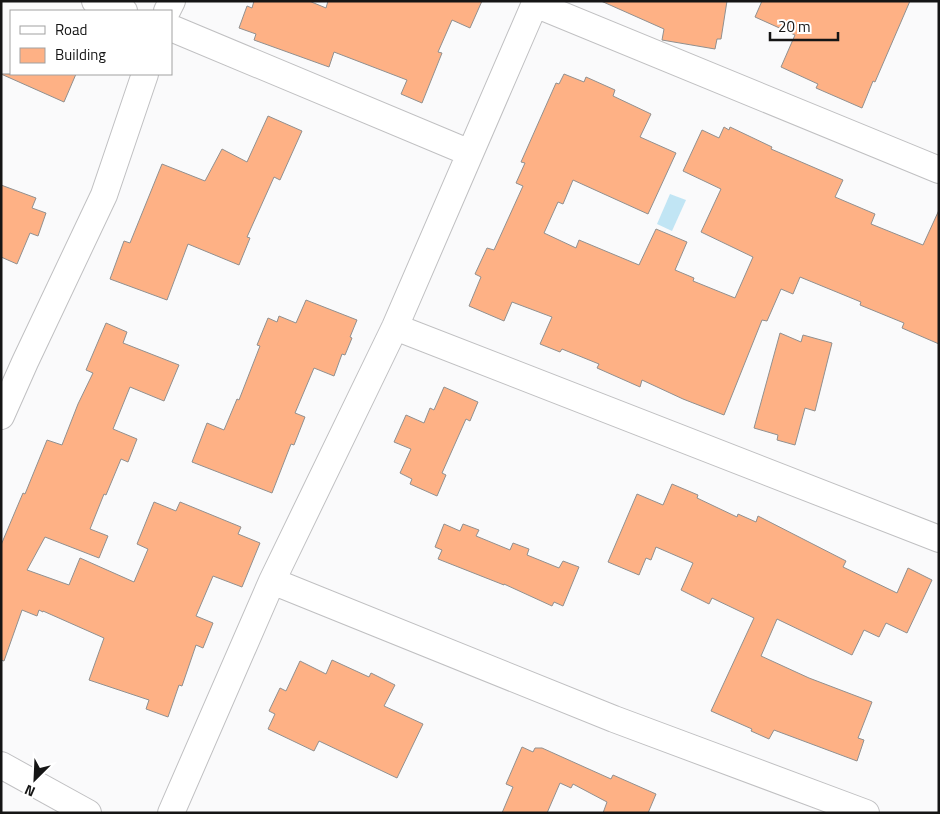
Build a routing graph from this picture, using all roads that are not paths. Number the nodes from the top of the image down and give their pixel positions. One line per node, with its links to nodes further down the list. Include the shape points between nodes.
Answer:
1 (95, 1): 3 (street)
2 (536, 2): 6 (street); 7 (street)
3 (121, 10)
4 (172, 28): 6 (street)
5 (145, 75): 9 (street, via 104,195)
6 (470, 153): 8 (street)
7 (939, 170)
8 (395, 327): 10 (street); 11 (street)
9 (1, 416)
10 (939, 540)
11 (272, 581): 14 (street); 15 (street, via 614,719)
12 (1, 765): 13 (street)
13 (88, 813)
14 (171, 813)
15 (866, 813)

